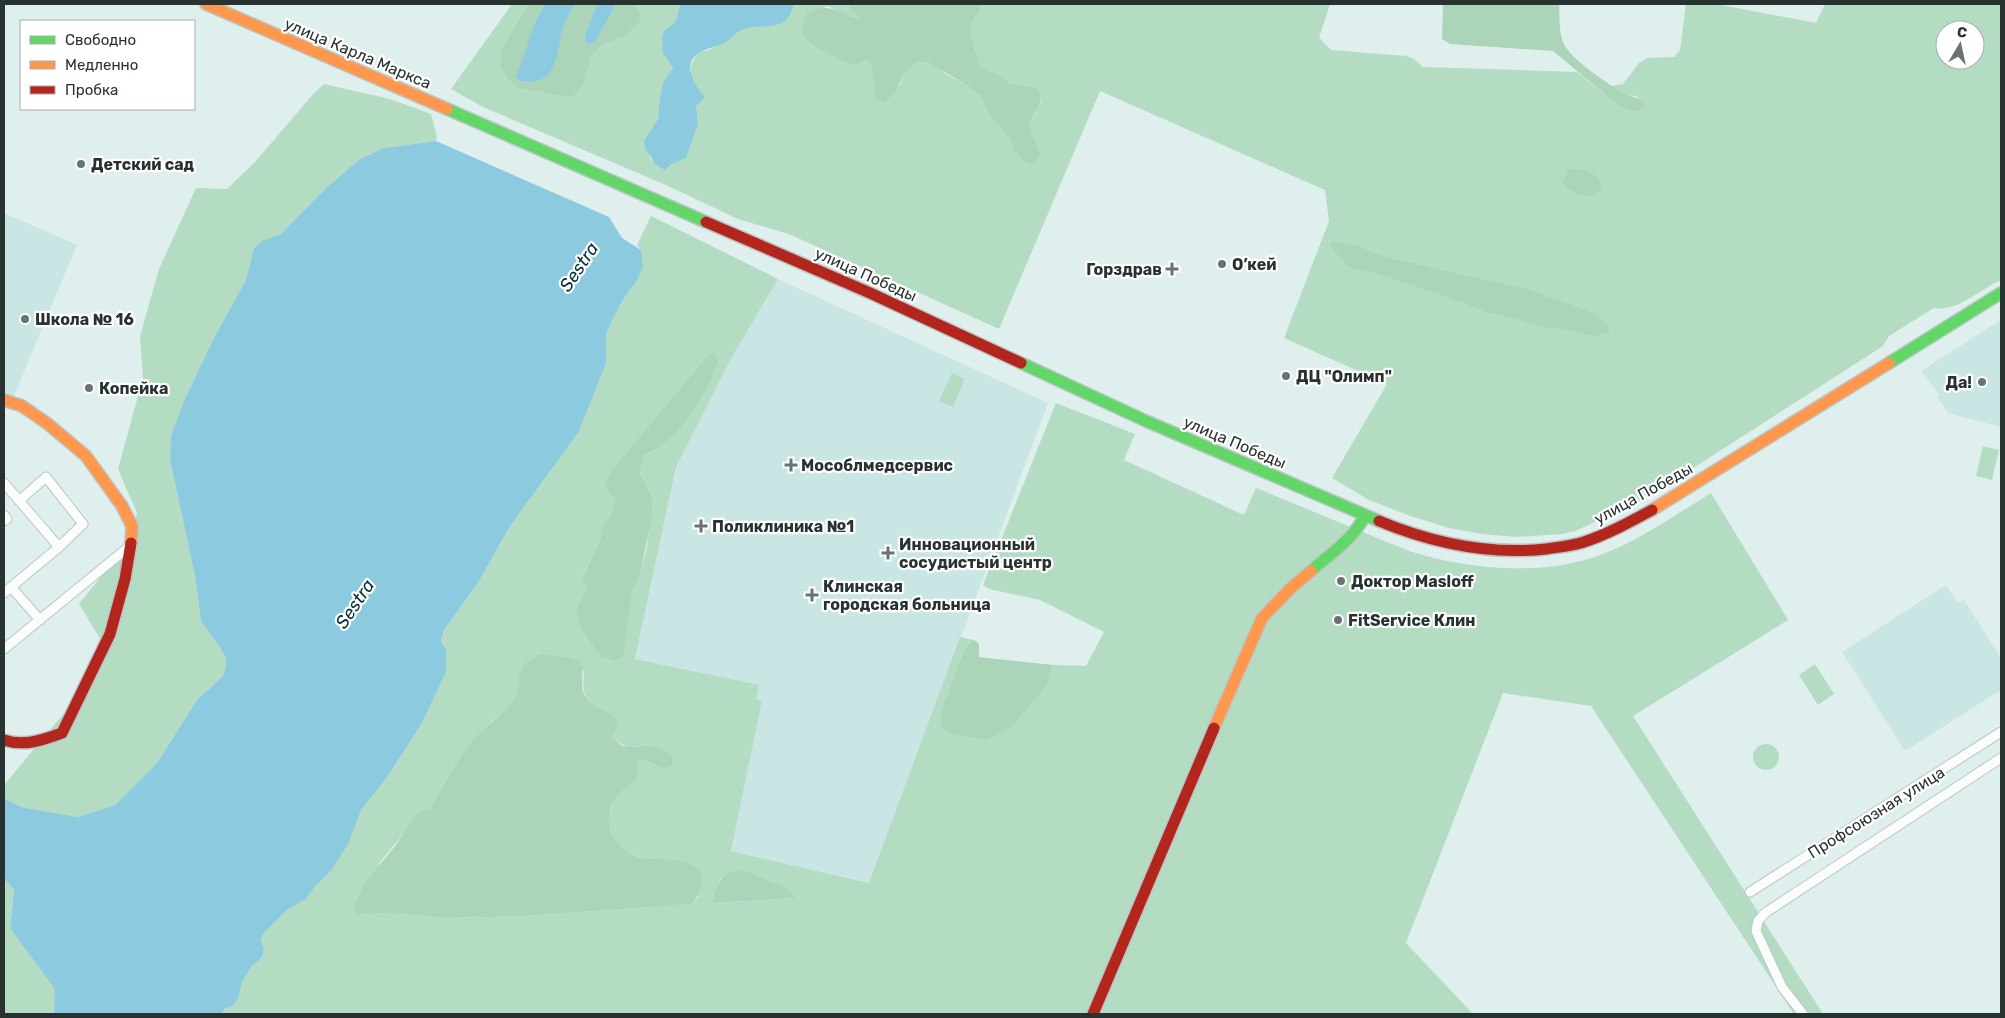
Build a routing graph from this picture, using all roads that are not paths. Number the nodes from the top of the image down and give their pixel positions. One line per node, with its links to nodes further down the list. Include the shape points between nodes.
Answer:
1 (206, 4): 2 (street, улица Карла Маркса)
2 (443, 106): 8 (street, улица Победы, via 870,293 1146,421)
3 (2001, 293): 8 (street, улица Победы, via 1656,508 1595,538 1563,547 1524,551 1484,550 1430,538)
4 (4, 400): 10 (street, via 22,406 86,456 122,506 132,526)
5 (4, 483): 6 (street)
6 (19, 501): 11 (street); 11 (street, via 46,477 83,524)
7 (4, 515): 9 (street, via 7,519)
8 (1365, 515): 19 (street, via 1350,538 1292,587 1262,618)
9 (4, 522)
10 (131, 546): 13 (street); 16 (street, via 110,634 62,732 37,742 10,743)
11 (59, 547): 12 (street)
12 (7, 590): 13 (street)
13 (40, 620): 14 (street)
14 (4, 648)
15 (2001, 732): 18 (street, Профсоюзная улица)
16 (4, 740)
17 (2001, 758): 20 (street, via 1765,913 1758,921 1756,931 1782,987)
18 (1750, 892)
19 (1093, 1014)
20 (1803, 1014)

